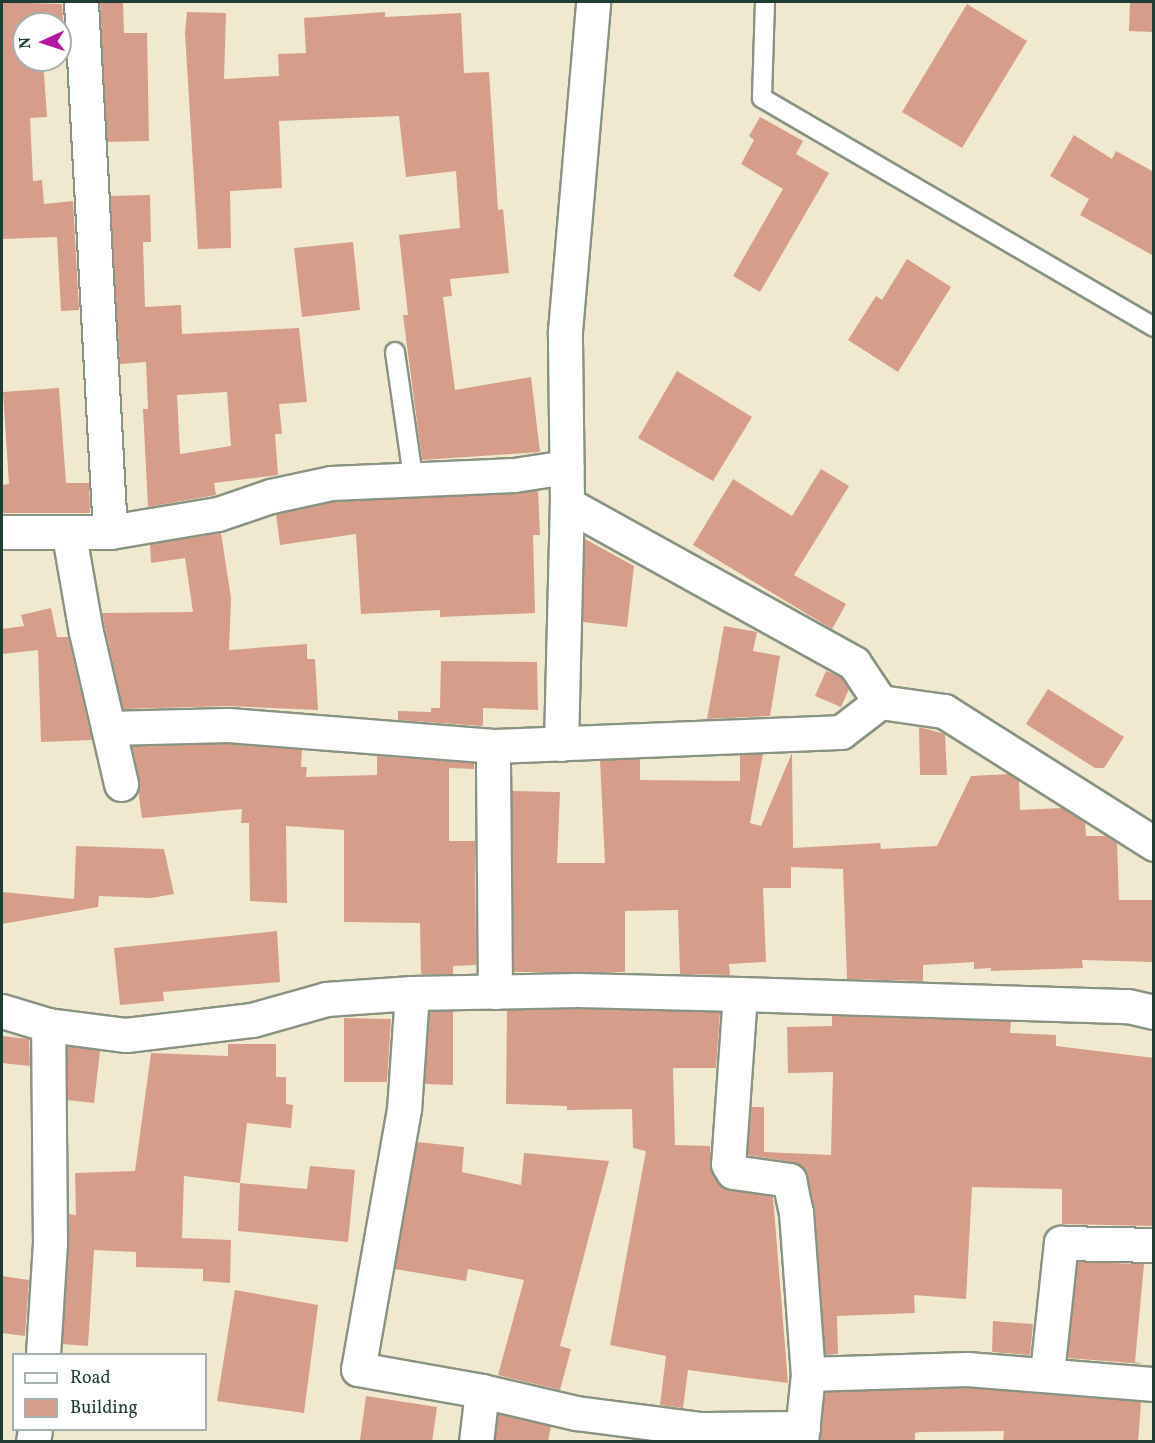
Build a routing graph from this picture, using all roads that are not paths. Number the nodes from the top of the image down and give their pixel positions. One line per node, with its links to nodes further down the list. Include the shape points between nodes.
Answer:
1 (81, 2): 10 (street)
2 (593, 2): 6 (street, via 565,331)
3 (765, 2): 4 (lane, via 762,98)
4 (1154, 327)
5 (395, 352): 7 (lane)
6 (566, 467): 7 (street, via 514,474); 8 (street)
7 (413, 477): 10 (street, via 331,483 271,496 218,514)
8 (567, 504): 12 (street, via 854,663); 14 (street)
9 (2, 532): 11 (street)
10 (110, 532): 11 (street)
11 (69, 535): 13 (street)
12 (880, 702): 14 (street, via 841,732); 17 (street, via 944,711)
13 (108, 728): 15 (street, via 228,725); 16 (street)
14 (561, 744): 15 (street)
15 (493, 746): 18 (street)
16 (121, 784)
17 (1154, 844)
18 (495, 992): 19 (street); 20 (street)
19 (412, 993): 23 (street, via 326,999 252,1020 199,1029 126,1035); 29 (street, via 404,1109 358,1369)
20 (741, 994): 22 (street, via 1128,1006); 27 (street, via 728,1164 733,1172 789,1180 796,1212)
21 (2, 1011): 23 (street)
22 (1154, 1012)
23 (48, 1025): 25 (street, via 50,1244)
24 (1154, 1245): 26 (street, via 1061,1244)
25 (43, 1353)
26 (1047, 1373): 27 (street, via 967,1369); 28 (street, via 1088,1381)
27 (808, 1374): 31 (street)
28 (1154, 1384)
29 (482, 1391): 30 (street); 32 (street)
30 (700, 1435): 31 (street)
31 (802, 1435)
32 (476, 1442)

